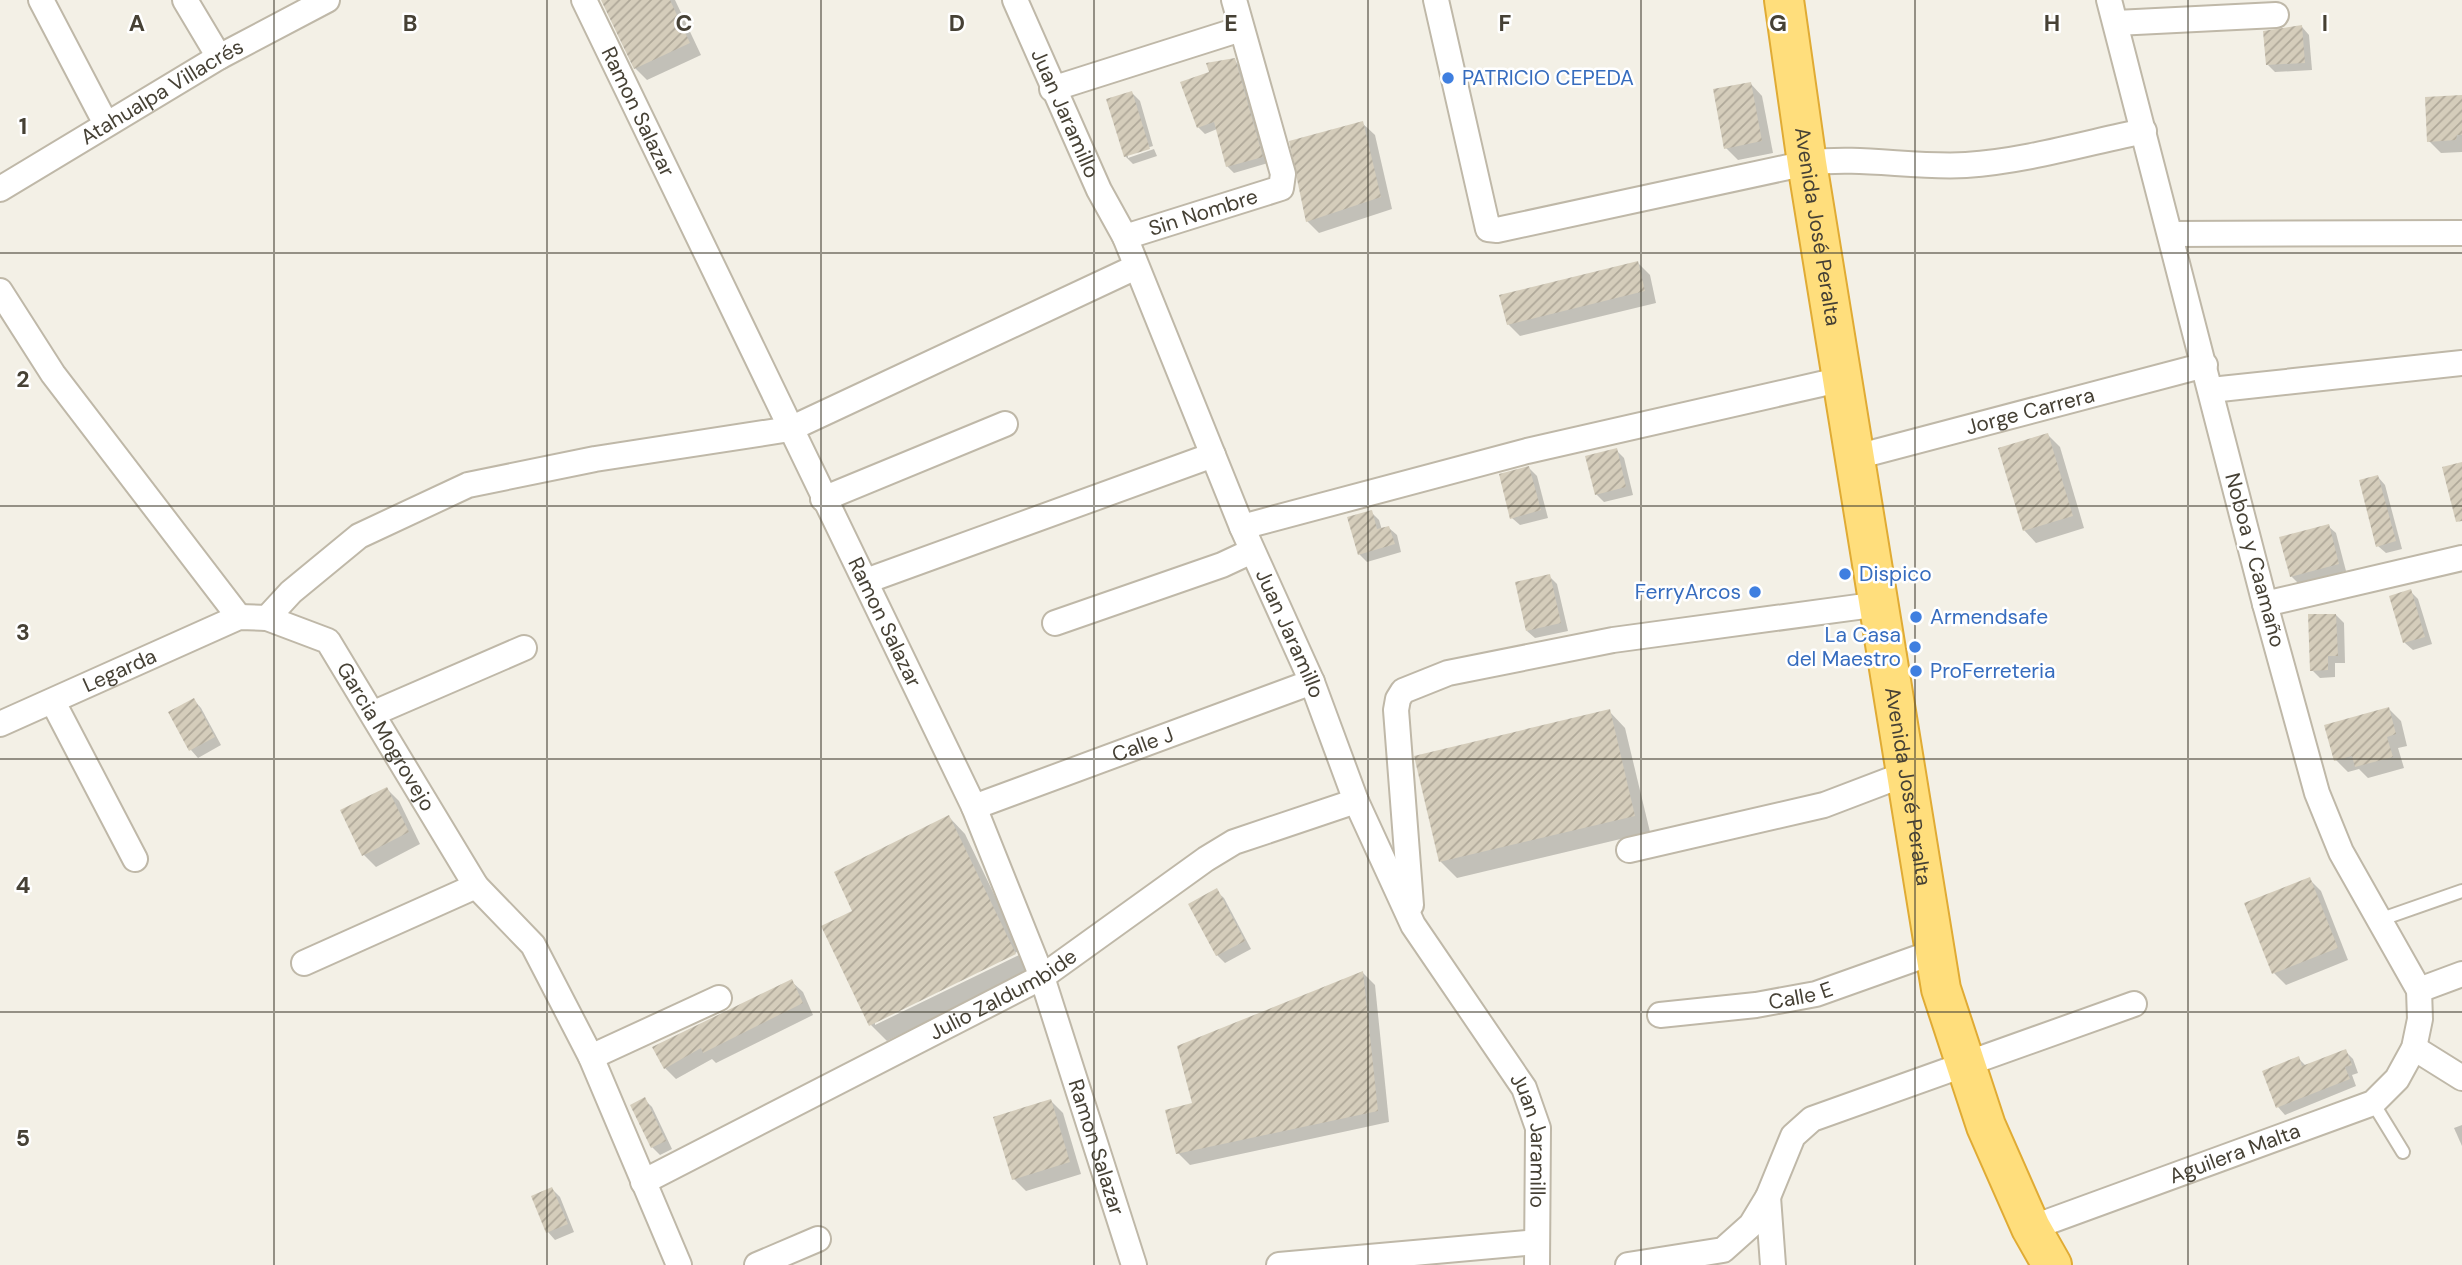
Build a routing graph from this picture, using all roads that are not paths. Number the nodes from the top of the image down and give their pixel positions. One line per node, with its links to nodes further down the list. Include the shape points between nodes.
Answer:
1 (41, 0): 14 (street)
2 (185, 0): 12 (street)
3 (327, 0): 12 (street, Atahualpa Villacrés)
4 (584, 0): 28 (street, Ramon Salazar)
5 (1015, 0): 13 (street, Juan Jaramillo)
6 (1234, 0): 11 (street)
7 (1436, 0): 16 (street, via 1488,229)
8 (1784, 0): 16 (highway, Avenida José Peralta)
9 (2113, 11): 10 (street); 15 (street, Noboa y Caamaño)
10 (2276, 15)
11 (1241, 29): 13 (street); 20 (street, Sin Nombre, via 1283,174 1281,188)
12 (219, 57): 14 (street, Atahualpa Villacrés)
13 (1052, 89): 20 (street, Juan Jaramillo)
14 (106, 124): 17 (street, Atahualpa Villacrés)
15 (2144, 131): 16 (street, via 1965,165 1843,158); 19 (street, Noboa y Caamaño)
16 (1807, 163): 25 (highway, Avenida José Peralta)
17 (0, 189)
18 (2462, 233): 19 (street)
19 (2172, 234): 24 (street, Noboa y Caamaño)
20 (1125, 237): 21 (street, Juan Jaramillo)
21 (1136, 267): 28 (street); 29 (street, Juan Jaramillo)
22 (0, 291): 38 (street, via 53,374)
23 (2462, 363): 26 (street)
24 (2205, 365): 26 (street, Noboa y Caamaño); 30 (street, Jorge Carrera)
25 (1843, 379): 30 (highway, Avenida José Peralta); 32 (street, via 1527,452)
26 (2211, 390): 37 (street, Noboa y Caamaño)
27 (1005, 424): 31 (street)
28 (790, 429): 31 (street, Ramon Salazar); 39 (street, via 595,459 468,485 359,536)
29 (1213, 455): 32 (street, Juan Jaramillo); 35 (street)
30 (1856, 457): 36 (highway, Avenida José Peralta)
31 (823, 499): 35 (street, Ramon Salazar)
32 (1242, 527): 33 (street, Juan Jaramillo)
33 (1252, 551): 40 (street); 42 (street, Juan Jaramillo)
34 (2462, 558): 37 (street)
35 (866, 581): 48 (street, Ramon Salazar)
36 (1880, 604): 46 (highway, Avenida José Peralta); 54 (street, via 1613,640 1447,673 1404,691 1396,710)
37 (2265, 604): 53 (street, Noboa y Caamaño, via 2318,793 2342,852)
38 (239, 617): 39 (street, Garcia Mogrovejo); 43 (street, Legarda)
39 (267, 618): 44 (street, Garcia Mogrovejo, via 328,641)
40 (1055, 622)
41 (524, 648): 44 (street)
42 (1312, 682): 47 (street, Juan Jaramillo); 48 (street, Calle J)
43 (53, 702): 45 (street, Legarda); 50 (street)
44 (374, 713): 51 (street, Garcia Mogrovejo)
45 (0, 724)
46 (1908, 773): 49 (street, via 1824,805); 55 (highway, Avenida José Peralta)
47 (1356, 801): 54 (street, Juan Jaramillo); 58 (street, Julio Zaldumbide, via 1234,842)
48 (974, 807): 58 (street, Ramon Salazar)
49 (1629, 850)
50 (135, 859)
51 (476, 886): 56 (street); 64 (street, Garcia Mogrovejo, via 533,945)
52 (2462, 891): 53 (lane)
53 (2379, 920): 59 (street, Noboa y Caamaño)
54 (1413, 925): 73 (street, Juan Jaramillo, via 1524,1088 1538,1128)
55 (1934, 952): 62 (street, Calle E, via 1816,994); 65 (highway, Avenida José Peralta)
56 (304, 963)
57 (2462, 974): 59 (street)
58 (1042, 977): 69 (street, Julio Zaldumbide); 76 (street, Ramon Salazar)
59 (2419, 990): 63 (street)
60 (719, 998): 64 (street)
61 (2134, 1004): 65 (street)
62 (1660, 1016)
63 (2414, 1048): 66 (street); 67 (street, Aguilera Malta, via 2397,1079)
64 (591, 1056): 69 (street, Garcia Mogrovejo)
65 (1965, 1063): 70 (street, via 1812,1119 1793,1136); 71 (highway, Avenida José Peralta, via 1986,1126)
66 (2462, 1077)
67 (2373, 1102): 68 (lane); 71 (street, Aguilera Malta)
68 (2403, 1152)
69 (643, 1182): 74 (street, Garcia Mogrovejo)
70 (1768, 1198): 78 (street, via 1751,1225 1723,1250); 79 (street)
71 (2031, 1228): 80 (highway, Avenida José Peralta)
72 (818, 1238): 75 (street)
73 (1537, 1254): 77 (street)
74 (679, 1265)
75 (757, 1265)
76 (1134, 1265)
77 (1279, 1265)
78 (1628, 1265)
79 (1773, 1265)
80 (2052, 1265)

